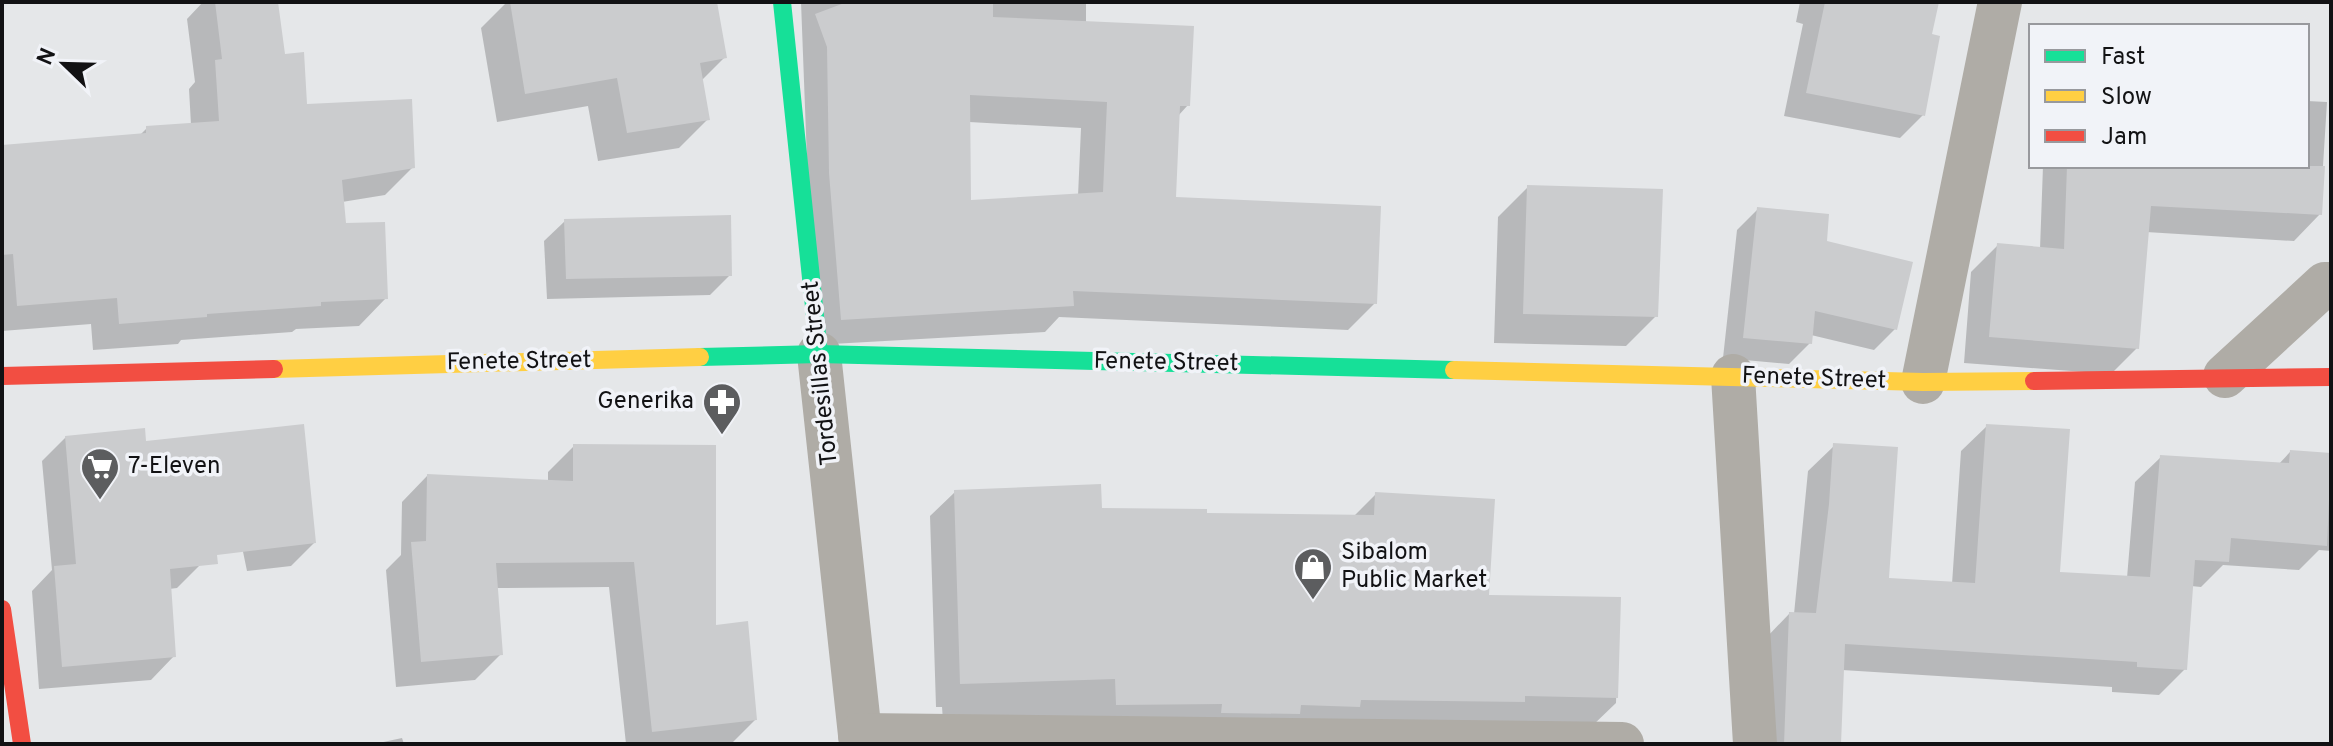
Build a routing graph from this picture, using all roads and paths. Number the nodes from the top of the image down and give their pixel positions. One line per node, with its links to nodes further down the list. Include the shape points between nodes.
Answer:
1 (782, 2): 4 (main road, Tordesillas Street)
2 (2000, 2): 9 (street)
3 (2331, 284): 7 (street)
4 (819, 354): 5 (main road, Fenete Street); 6 (main road, Fenete Street); 11 (street, Tordesillas Street)
5 (2, 376)
6 (1733, 376): 9 (main road, Fenete Street); 14 (street)
7 (2225, 376): 8 (main road, Fenete Street); 9 (main road, Fenete Street)
8 (2331, 377)
9 (1923, 382)
10 (2, 609): 12 (main road)
11 (861, 740): 13 (street)
12 (22, 744)
13 (1622, 744)
14 (1755, 744)

